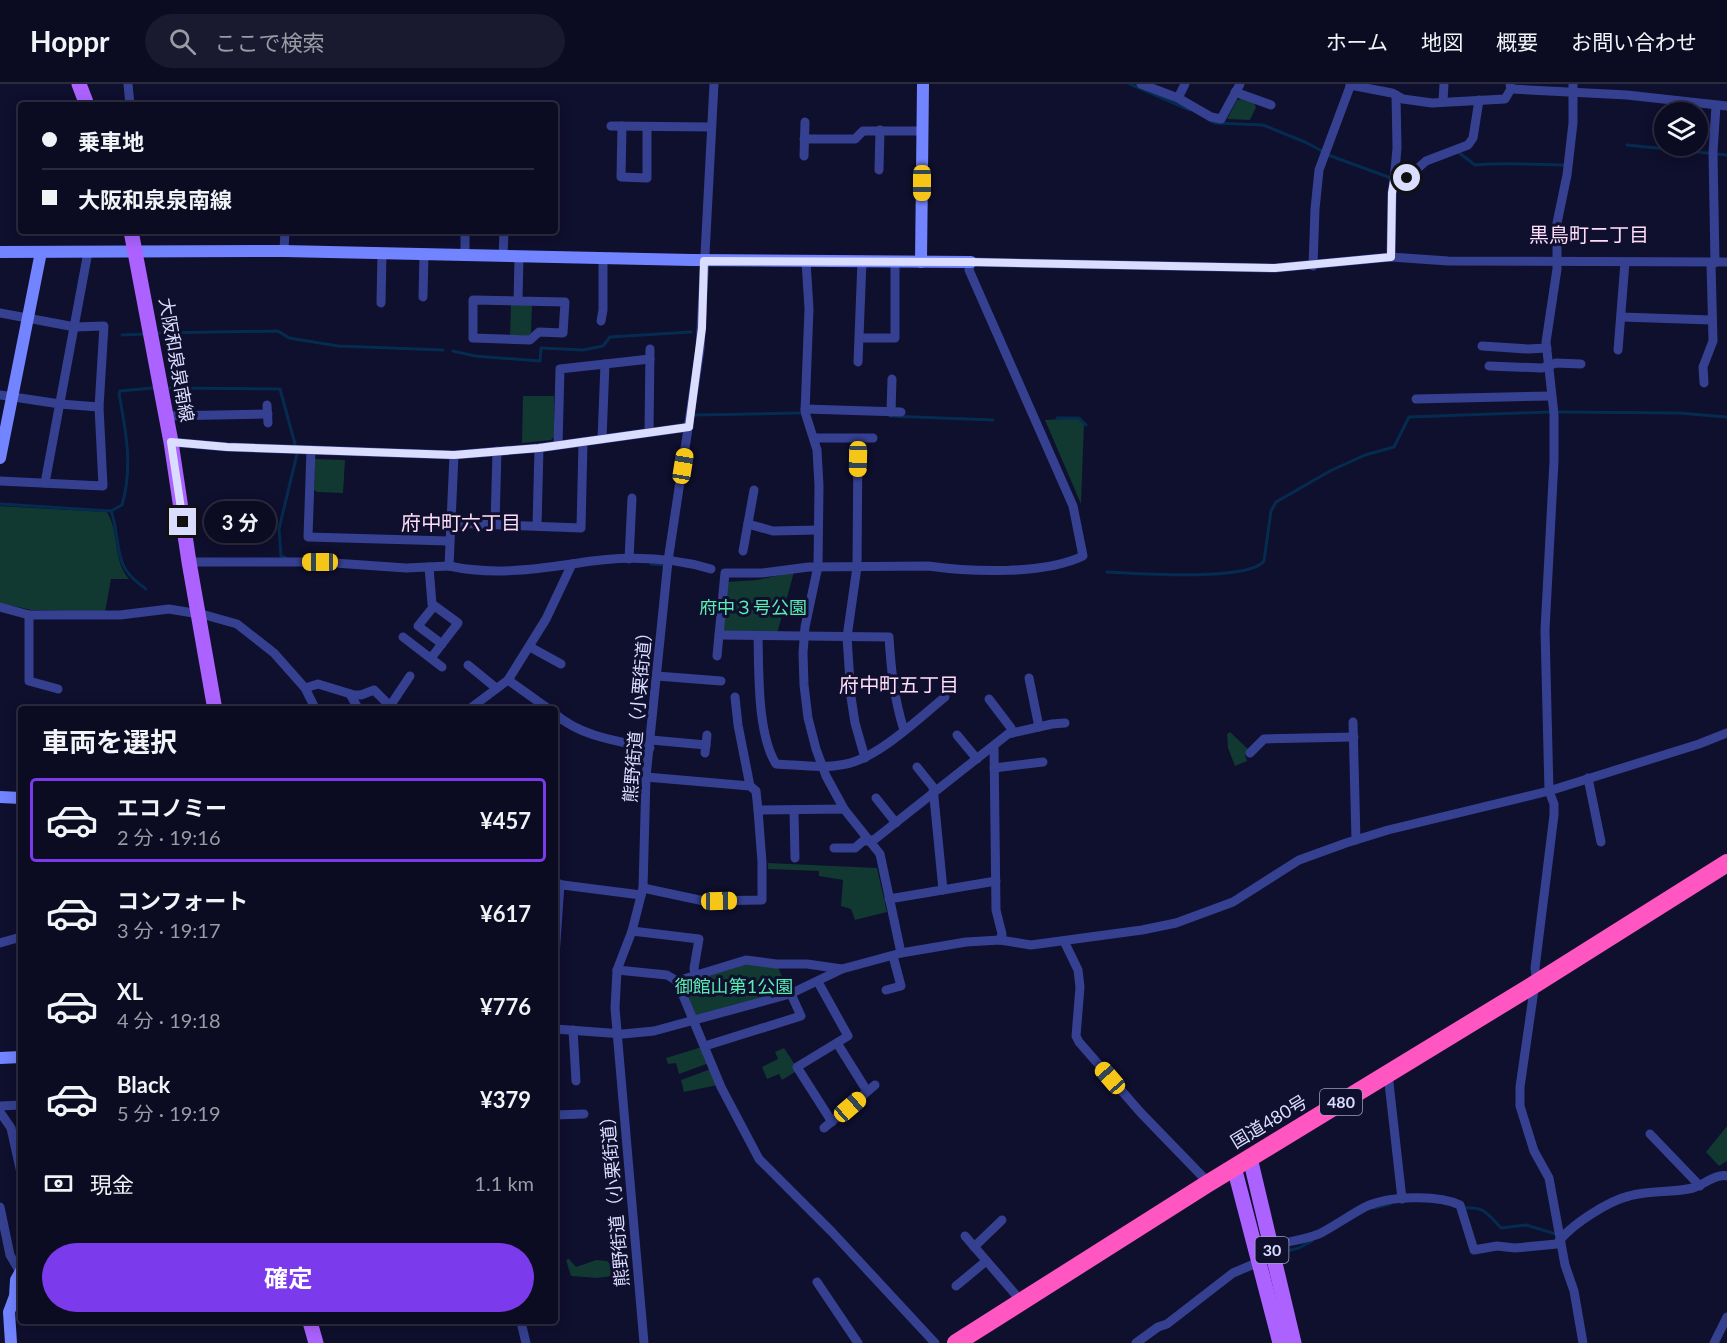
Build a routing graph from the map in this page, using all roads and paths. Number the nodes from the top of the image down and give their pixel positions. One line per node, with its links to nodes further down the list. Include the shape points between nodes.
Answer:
1 (79, 84): 16 (main road)
2 (128, 84): 17 (street)
3 (714, 84): 25 (street, 熊野街道（小栗街道）)
4 (923, 84): 27 (street)
5 (1141, 84): 13 (street)
6 (1185, 84): 13 (street)
7 (1444, 84): 15 (street)
8 (1350, 85): 12 (street); 58 (street, via 1319,170)
9 (1511, 87): 11 (street); 14 (street, via 1505,99)
10 (1238, 88): 13 (street, via 1221,119); 18 (street)
11 (1573, 88): 19 (street); 54 (street, via 1567,175 1557,223)
12 (1396, 95): 15 (street, via 1432,103); 31 (street)
13 (1178, 98)
14 (1479, 100): 15 (street); 31 (street, via 1473,138 1468,145 1426,161 1407,178)
15 (1443, 101)
16 (86, 102)
17 (129, 102)
18 (1264, 106)
19 (1716, 106): 20 (street); 57 (street)
20 (1727, 106)
21 (805, 122): 28 (street)
22 (611, 126): 23 (street)
23 (622, 126): 24 (street); 24 (street, via 621,177 647,178)
24 (647, 127): 25 (street, via 659,123)
25 (711, 128): 48 (street, 熊野街道（小栗街道）)
26 (880, 130): 27 (street); 28 (street, via 863,131 855,139); 30 (street)
27 (922, 131): 52 (street)
28 (804, 139): 29 (street)
29 (804, 156)
30 (879, 170)
31 (1394, 181): 46 (street)
32 (132, 234): 36 (main road, 大阪和泉泉南線)
33 (285, 234): 37 (street)
34 (465, 234): 43 (street)
35 (504, 234): 44 (street)
36 (135, 250): 37 (street); 40 (street); 86 (main road, 大阪和泉泉南線)
37 (284, 250): 41 (street)
38 (0, 252): 39 (street)
39 (41, 252): 40 (street); 63 (street)
40 (88, 252): 67 (street)
41 (382, 253): 42 (street); 61 (street)
42 (424, 254): 43 (street); 59 (street)
43 (465, 256): 44 (street)
44 (503, 257): 45 (street)
45 (519, 257): 47 (street); 60 (street)
46 (1391, 257): 54 (street); 58 (street)
47 (603, 259): 48 (street); 66 (street)
48 (704, 261): 49 (street); 87 (street, 熊野街道（小栗街道）, via 702,328)
49 (806, 261): 50 (street); 84 (street, via 809,309)
50 (862, 261): 51 (street); 68 (street)
51 (895, 262): 52 (street); 68 (street, via 895,338)
52 (921, 262): 53 (street)
53 (971, 262): 58 (street); 119 (street, via 969,270 1073,506 1083,556 1068,564 1036,570)
54 (1558, 262): 55 (street); 70 (street)
55 (1625, 262): 57 (street); 64 (street)
56 (1727, 262): 57 (street)
57 (1713, 263): 65 (street)
58 (1313, 266)
59 (423, 297)
60 (518, 301): 60 (street, via 565,302 563,333 539,332 530,340 473,338 473,300)
61 (381, 303)
62 (0, 312): 63 (street)
63 (28, 317): 67 (street); 80 (street)
64 (1621, 317): 65 (street); 71 (street)
65 (1711, 320): 77 (street, via 1713,341 1703,367)
66 (601, 321)
67 (75, 327): 82 (street); 83 (street, via 104,326)
68 (860, 338): 72 (street)
69 (1482, 346): 70 (street)
70 (1547, 348): 76 (street)
71 (1618, 350)
72 (858, 362)
73 (1496, 363): 76 (street, via 1542,369)
74 (605, 364): 88 (street, via 650,354); 91 (street); 95 (street, via 560,369)
75 (1581, 364): 76 (street)
76 (1548, 366): 81 (street)
77 (1704, 383)
78 (895, 385): 84 (street, via 896,412 842,405)
79 (1425, 389): 81 (street, via 1420,399 1460,394)
80 (6, 395): 82 (street); 100 (street)
81 (1551, 396): 176 (street, via 1554,461 1545,630)
82 (60, 404): 83 (street); 102 (street)
83 (99, 407): 102 (street, via 103,486)
84 (805, 409): 89 (street)
85 (267, 414): 86 (street)
86 (165, 416): 93 (main road, 大阪和泉泉南線)
87 (689, 427): 88 (street); 113 (street, 熊野街道（小栗街道）)
88 (649, 432): 91 (street)
89 (814, 438): 92 (street); 109 (street)
90 (873, 438): 92 (street)
91 (602, 439): 94 (street)
92 (858, 439): 119 (street)
93 (171, 442): 97 (street); 114 (main road, 大阪和泉泉南線)
94 (583, 442): 95 (street); 108 (street, via 581,528)
95 (558, 445): 96 (street)
96 (539, 448): 98 (street); 108 (street)
97 (311, 450): 99 (street); 110 (street, via 308,537)
98 (497, 451): 99 (street); 106 (street)
99 (454, 455): 105 (street)
100 (0, 458)
101 (0, 481): 102 (street)
102 (45, 483)
103 (756, 497): 107 (street)
104 (632, 498): 112 (street, via 636,515)
105 (450, 523): 106 (street); 110 (street)
106 (495, 524): 108 (street)
107 (748, 524): 109 (street, via 764,534); 111 (street)
108 (537, 526)
109 (818, 530): 117 (street)
110 (449, 541): 116 (street)
111 (743, 551)
112 (629, 559): 113 (street); 115 (street)
113 (668, 561): 120 (street); 138 (street, 熊野街道（小栗街道）)
114 (189, 562): 118 (street); 123 (main road, 大阪和泉泉南線)
115 (572, 564): 116 (street, via 496,571); 131 (street)
116 (449, 566): 118 (street)
117 (818, 566): 119 (street); 125 (street, via 724,573); 128 (street)
118 (429, 567): 121 (street)
119 (856, 567): 129 (street)
120 (711, 569)
121 (434, 606): 130 (street, via 418,626); 130 (street, via 458,623)
122 (0, 607): 124 (street)
123 (199, 614): 124 (street, via 169,609 120,615); 142 (street, via 237,624 273,653); 149 (main road, 大阪和泉泉南線)
124 (29, 615): 144 (street, via 29,681)
125 (719, 635): 126 (street); 132 (street)
126 (758, 636): 128 (street); 170 (street, via 759,684 771,756 776,764)
127 (403, 637): 133 (street)
128 (804, 637): 129 (street); 170 (street, via 808,718)
129 (847, 637): 158 (street, via 889,637 896,706); 167 (street, via 850,697)
130 (441, 644): 133 (street)
131 (530, 647): 134 (street); 140 (street)
132 (717, 656)
133 (431, 658): 136 (street)
134 (561, 664)
135 (468, 665): 143 (street)
136 (442, 667)
137 (410, 676): 145 (street, via 390,706 374,690)
138 (657, 676): 141 (street, via 708,675); 163 (street, 熊野街道（小栗街道）)
139 (1029, 678): 157 (street)
140 (508, 680): 143 (street); 153 (street)
141 (721, 681)
142 (305, 688): 145 (street, via 318,684); 150 (street)
143 (496, 688): 152 (street)
144 (58, 689)
145 (350, 694): 151 (street)
146 (735, 697): 175 (street)
147 (945, 697): 158 (street)
148 (989, 699): 159 (street)
149 (214, 706)
150 (314, 706)
151 (357, 706)
152 (473, 706)
153 (544, 706)
154 (558, 717): 163 (street, via 569,726 624,744)
155 (1353, 722): 162 (street)
156 (1065, 723): 157 (street)
157 (1039, 727): 159 (street)
158 (904, 730): 167 (street)
159 (1012, 733): 165 (street)
160 (1727, 733): 174 (street)
161 (957, 735): 168 (street)
162 (1354, 737): 166 (street, via 1264,739); 185 (street)
163 (650, 744): 164 (street); 173 (street, 熊野街道（小栗街道）)
164 (706, 744)
165 (994, 746): 168 (street); 172 (street)
166 (1250, 753)
167 (866, 758): 170 (street)
168 (977, 759): 177 (street)
169 (1043, 762): 172 (street)
170 (823, 767): 181 (street)
171 (917, 767): 177 (street, via 933,787)
172 (994, 768): 191 (street)
173 (646, 777): 175 (street); 194 (street, 熊野街道（小栗街道）)
174 (1588, 778): 176 (street); 187 (street)
175 (750, 786): 182 (street, via 756,791)
176 (1550, 790): 185 (street); 207 (street, via 1554,815)
177 (933, 794): 184 (street); 193 (street)
178 (0, 797): 179 (street)
179 (18, 798)
180 (876, 798): 184 (street)
181 (844, 809): 183 (street); 186 (street)
182 (758, 810): 183 (street); 194 (street, via 762,900 704,901)
183 (794, 810): 189 (street)
184 (896, 823): 186 (street)
185 (1356, 840): 199 (street, via 1299,860 1233,902 1189,919)
186 (870, 841): 188 (street, via 855,848); 195 (street, via 880,854)
187 (1601, 842)
188 (834, 848)
189 (795, 858)
190 (1727, 863): 207 (highway, 国道480号 / 480)
191 (996, 881): 193 (street); 198 (street)
192 (558, 884): 194 (street)
193 (943, 890): 195 (street)
194 (642, 891): 196 (street, 熊野街道（小栗街道）)
195 (889, 899): 201 (street)
196 (632, 931): 203 (street, 熊野街道（小栗街道）); 204 (street, via 699,939)
197 (18, 938): 200 (street)
198 (1000, 940): 199 (street, via 1031,945); 201 (street)
199 (1064, 941): 231 (street, via 1078,970 1079,1042)
200 (0, 943)
201 (897, 955): 202 (street); 208 (street, via 901,986)
202 (842, 969): 204 (street, via 746,960); 206 (street)
203 (617, 970): 205 (street, via 667,975); 213 (street, 熊野街道（小栗街道）)
204 (695, 976): 205 (street)
205 (677, 981): 210 (street)
206 (818, 982): 209 (street); 214 (street, via 848,1036)
207 (1534, 984): 219 (highway, 国道480号 / 480); 237 (street, via 1520,1106 1534,1151 1549,1178)
208 (886, 990)
209 (791, 994): 210 (street); 215 (street, via 801,1016)
210 (692, 1021): 213 (street, via 654,1031); 215 (street)
211 (558, 1029): 212 (street)
212 (573, 1030): 213 (street); 218 (street)
213 (618, 1033): 254 (street, 熊野街道（小栗街道）)
214 (837, 1043): 214 (street, via 797,1067 828,1125 871,1088)
215 (705, 1046): 256 (street, via 721,1087 759,1159)
216 (18, 1057): 217 (street)
217 (0, 1058)
218 (572, 1074)
219 (1388, 1074): 228 (highway, 国道480号 / 480); 233 (street)
220 (18, 1105): 221 (street)
221 (0, 1106)
222 (0, 1112): 225 (street)
223 (584, 1114): 224 (street)
224 (558, 1115)
225 (4, 1121): 227 (street)
226 (1650, 1134): 232 (street)
227 (18, 1140)
228 (1250, 1158): 229 (highway, 国道480号 / 480); 238 (main road, 30)
229 (1234, 1167): 231 (highway, 国道480号 / 480); 241 (main road, 30)
230 (1727, 1176): 232 (street)
231 (1207, 1184): 247 (highway, 国道480号 / 480)
232 (1700, 1186): 237 (street, via 1629,1196 1600,1210)
233 (1402, 1199): 237 (street, via 1449,1200 1462,1208 1474,1250 1497,1245 1515,1248 1557,1244); 238 (street, via 1368,1206 1312,1236)
234 (0, 1207): 242 (street, via 10,1255)
235 (1002, 1220): 239 (street)
236 (965, 1236): 239 (street)
237 (1562, 1237): 261 (street)
238 (1271, 1245): 260 (main road, 30)
239 (974, 1247): 240 (street)
240 (985, 1262): 245 (street); 247 (street)
241 (1259, 1262): 258 (street, via 1233,1273); 259 (main road, 30)
242 (18, 1268)
243 (18, 1275): 246 (street)
244 (817, 1282): 255 (street)
245 (956, 1286)
246 (17, 1295): 251 (street, via 9,1316)
247 (1022, 1302): 257 (highway, 国道480号 / 480)
248 (1727, 1317): 262 (street)
249 (311, 1324): 252 (main road)
250 (521, 1324): 253 (street)
251 (11, 1343)
252 (316, 1343)
253 (526, 1343)
254 (644, 1343)
255 (858, 1343)
256 (935, 1343)
257 (956, 1343)
258 (1136, 1343)
259 (1280, 1343)
260 (1294, 1343)
261 (1583, 1343)
262 (1714, 1343)

